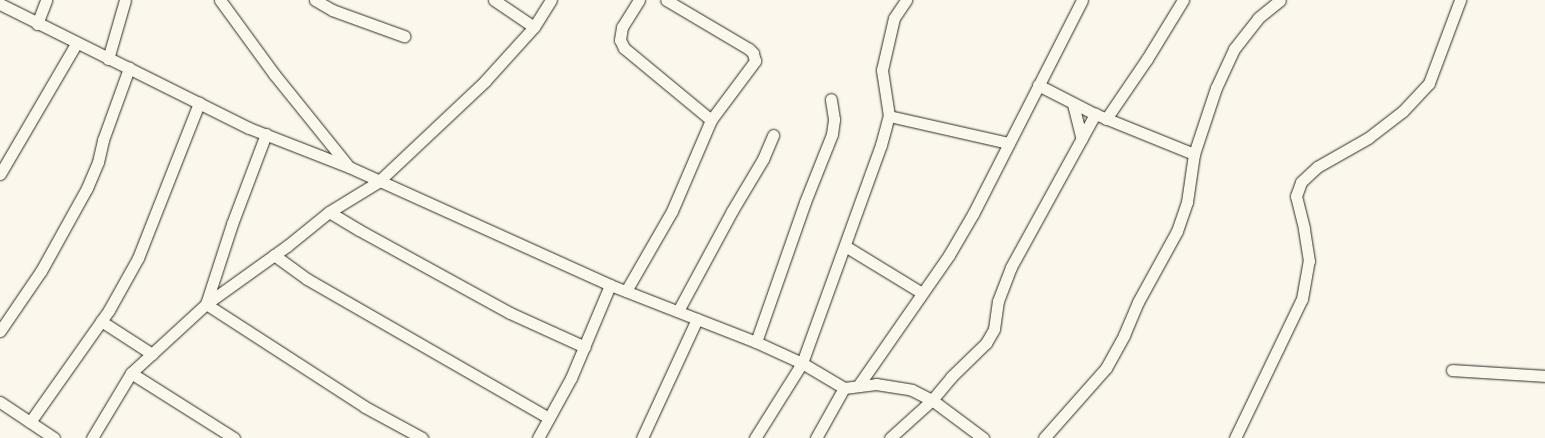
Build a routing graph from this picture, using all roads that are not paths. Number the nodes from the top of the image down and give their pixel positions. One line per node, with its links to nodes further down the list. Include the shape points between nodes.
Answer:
1 (46, 0): 15 (street)
2 (125, 0): 19 (street)
3 (220, 0): 33 (street)
4 (315, 0): 17 (street, via 332,10)
5 (494, 0): 16 (street)
6 (551, 0): 16 (street)
7 (639, 0): 27 (street, via 622,27 620,40 624,48)
8 (666, 0): 27 (street, via 749,49 755,57)
9 (906, 0): 25 (street, via 894,18 882,70)
10 (1082, 0): 21 (street)
11 (1183, 0): 26 (street, via 1147,59)
12 (1280, 0): 32 (street, via 1258,18 1234,49 1216,88)
13 (1460, 0): 71 (street, via 1429,82 1404,111 1368,138 1317,167 1301,182 1296,196 1308,261 1302,299)
14 (0, 4): 15 (street)
15 (37, 24): 18 (street)
16 (534, 27): 35 (street, via 485,81)
17 (404, 36)
18 (76, 44): 19 (street); 34 (street)
19 (108, 58): 20 (street)
20 (129, 68): 23 (street); 46 (street, via 87,188 42,271)
21 (1038, 85): 24 (street); 31 (street)
22 (831, 98): 47 (street, via 832,134)
23 (199, 103): 28 (street); 45 (street, via 138,258)
24 (1073, 104): 26 (street); 30 (street)
25 (889, 116): 31 (street); 37 (street)
26 (1101, 116): 30 (street); 32 (street)
27 (711, 120): 40 (street, via 672,211)
28 (266, 134): 33 (street); 42 (street)
29 (773, 135): 43 (street)
30 (1082, 139): 56 (street, via 1011,267 998,301 994,329 986,343 951,376)
31 (1009, 143): 41 (street, via 954,247)
32 (1194, 154): 70 (street, via 1186,202 1177,231 1138,302 1124,335 1106,368)
33 (349, 168): 35 (street)
34 (0, 174)
35 (378, 182): 36 (street); 39 (street)
36 (329, 212): 38 (street); 48 (street, via 510,313)
37 (845, 246): 41 (street); 50 (street)
38 (274, 255): 42 (street); 58 (street, via 307,280)
39 (610, 285): 40 (street); 48 (street)
40 (626, 291): 43 (street)
41 (922, 293): 54 (street)
42 (206, 304): 49 (street); 63 (street, via 359,404)
43 (678, 311): 44 (street)
44 (698, 320): 47 (street); 65 (street)
45 (101, 321): 49 (street); 59 (street)
46 (0, 331)
47 (756, 342): 50 (street)
48 (585, 347): 58 (street)
49 (152, 354): 52 (street)
50 (802, 363): 55 (street); 66 (street)
51 (1452, 370): 53 (street)
52 (131, 373): 61 (street); 62 (street)
53 (1545, 376)
54 (858, 386): 55 (street); 56 (street, via 896,385)
55 (844, 388): 67 (street)
56 (932, 400): 68 (street); 69 (street)
57 (0, 402): 59 (street)
58 (549, 418): 64 (street)
59 (30, 422): 60 (street)
60 (54, 438)
61 (92, 438)
62 (234, 438)
63 (422, 438)
64 (538, 438)
65 (642, 438)
66 (755, 438)
67 (816, 438)
68 (890, 438)
69 (983, 438)
70 (1044, 438)
71 (1235, 438)

